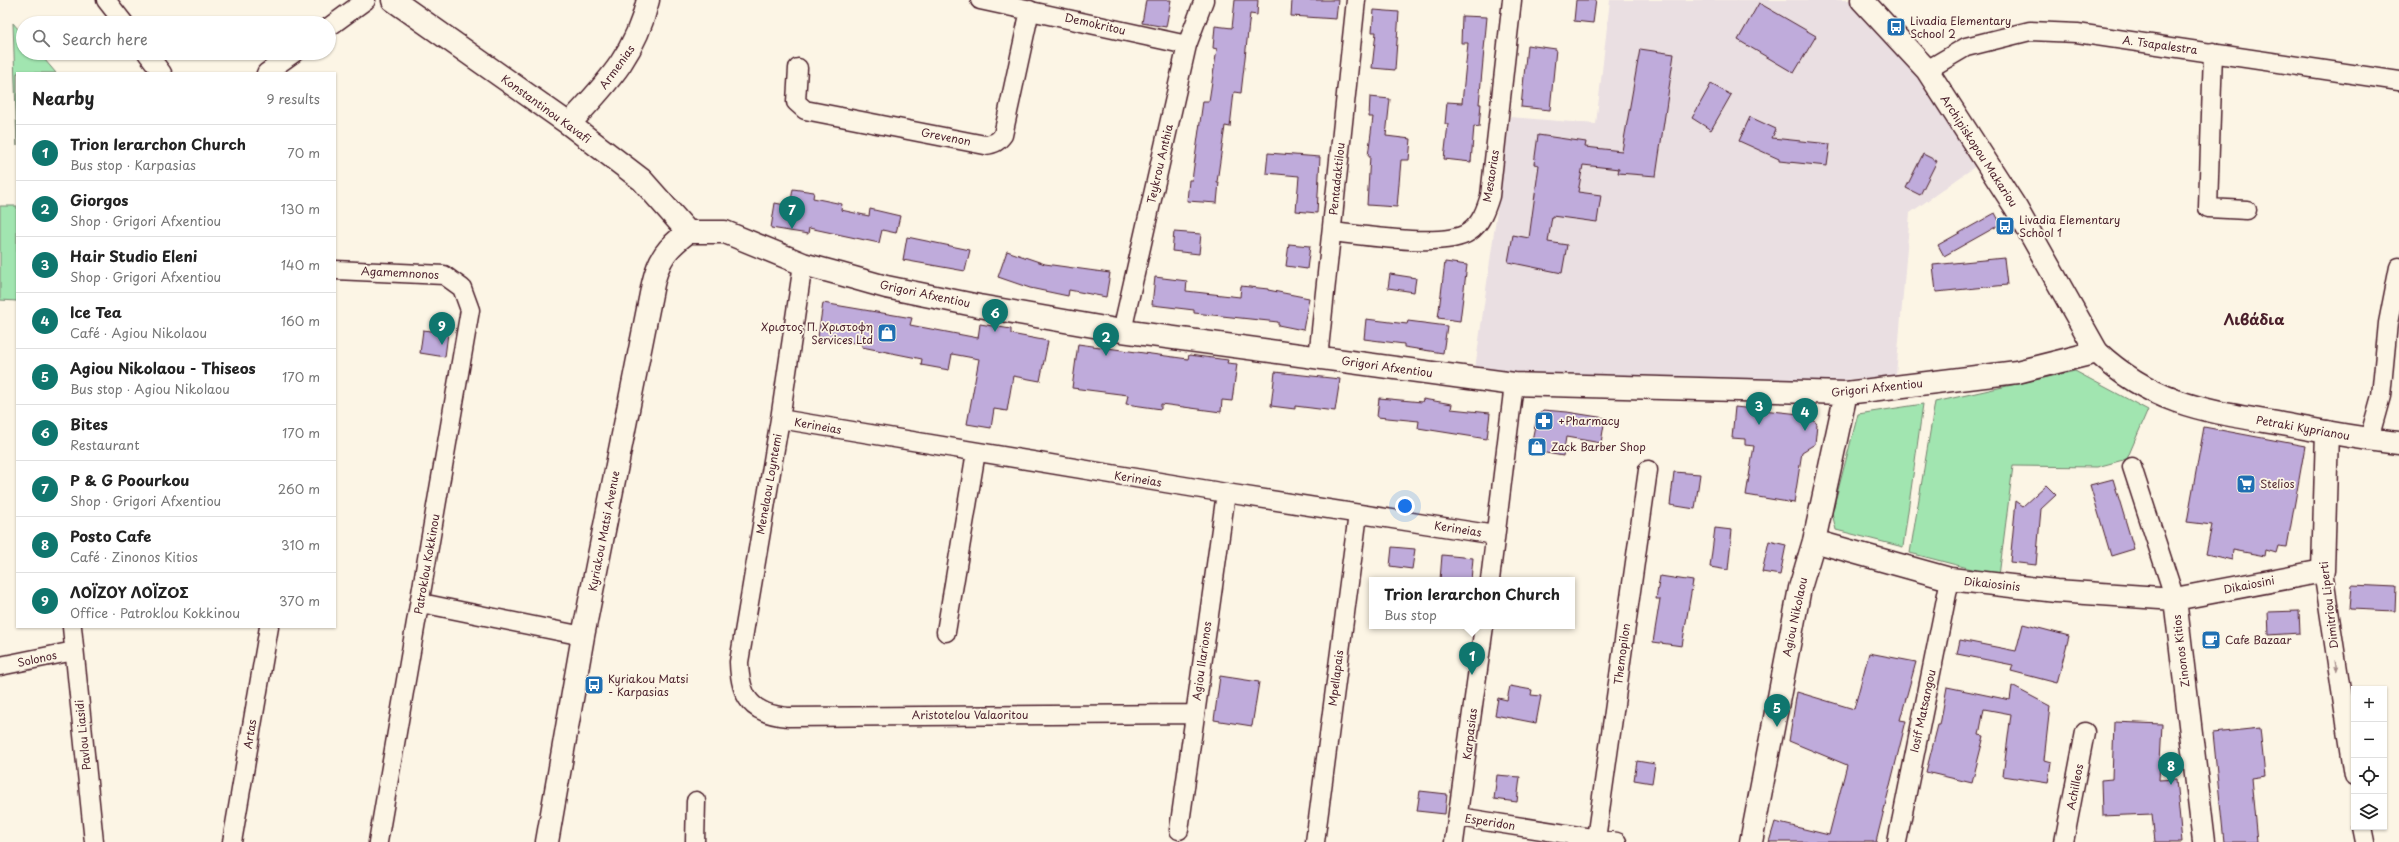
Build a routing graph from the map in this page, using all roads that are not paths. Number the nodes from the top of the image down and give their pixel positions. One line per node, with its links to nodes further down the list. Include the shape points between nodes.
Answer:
1 (106, 0): 11 (street)
2 (366, 0): 12 (street)
3 (393, 0): 22 (street, Konstantinou Kavafi)
4 (648, 0): 22 (street, Armenias, via 636,40 624,61)
5 (980, 0): 10 (street, Demokritou)
6 (1204, 0): 13 (street, Teykrou Anthia)
7 (1356, 0): 25 (street, Pentadaktilou)
8 (1512, 0): 25 (street, Mesaorias, via 1490,196 1478,223 1461,237 1437,241)
9 (1862, 0): 18 (street, Archipiskopou Makariou)
10 (1030, 10): 13 (street, Demokritou); 17 (street, Grevenon, via 1003,135 999,141 992,144 986,145 805,110 796,102)
11 (119, 16)
12 (336, 22)
13 (1188, 45): 30 (street, Teykrou Anthia)
14 (2213, 52): 18 (street, A. Tsapalestra, via 2077,33 2030,31 1966,47); 21 (street, A. Tsapalestra); 23 (street, via 2208,208)
15 (152, 60): 19 (street)
16 (284, 60): 20 (street)
17 (798, 68)
18 (1927, 70): 31 (street, Archipiskopou Makariou, via 2016,208)
19 (161, 72)
20 (267, 72)
21 (2399, 81)
22 (568, 124): 24 (street, Konstantinou Kavafi, via 642,180)
23 (2247, 210)
24 (688, 232): 26 (street, Grigori Afxentiou, via 726,232); 56 (street, Kyriakou Matsi Avenue, via 668,247 657,267)
25 (1332, 232): 32 (street, Pentadaktilou)
26 (804, 264): 30 (street, Grigori Afxentiou, via 886,287); 36 (street, Menelaou Loyntemi)
27 (2399, 267): 38 (street, via 2388,323 2381,396)
28 (336, 270): 29 (street, Agamemnonos, via 432,274 444,276)
29 (462, 288): 51 (street, Patroklou Kokkinou, via 470,310 470,322)
30 (1122, 331): 32 (street, Grigori Afxentiou)
31 (2098, 352): 34 (street, Grigori Afxentiou, via 2017,372); 35 (street, Archipiskopou Makariou, via 2116,369 2149,391 2184,405)
32 (1318, 358): 33 (street, Grigori Afxentiou)
33 (1514, 384): 34 (street, Grigori Afxentiou); 45 (street)
34 (1846, 393): 46 (street, Agiou Nikolaou)
35 (2208, 411): 37 (street, Petraki Kyprianou)
36 (780, 419): 40 (street, Kerineias); 59 (street, Menelaou Loyntemi, via 739,662 740,683)
37 (2327, 432): 38 (street, Petraki Kyprianou); 47 (street, Dimitriou Liperti)
38 (2369, 439): 39 (street, Petraki Kyprianou)
39 (2399, 443)
40 (976, 452): 43 (street, Kerineias); 55 (street)
41 (2132, 467): 50 (street, Zinonos Kitios)
42 (1648, 470): 67 (street, Themopilon)
43 (1226, 493): 44 (street, Kerineias); 60 (street, Agiou Ilarionos)
44 (1358, 514): 45 (street, Kerineias); 73 (street, Mpellapais)
45 (1495, 535): 48 (street)
46 (1814, 541): 49 (street, Dikaiosinis); 76 (street, Agiou Nikolaou, via 1800,588)
47 (2323, 571): 50 (street, Dikaiosini); 62 (street, Dimitriou Liperti, one-way to 62)
48 (1490, 577)
49 (1950, 579): 50 (street, Dikaiosinis, via 2056,591); 77 (street, Iosif Matsangou)
50 (2175, 599): 79 (street, Zinonos Kitios)
51 (421, 603): 56 (street); 70 (street, Patroklou Kokkinou)
52 (72, 628): 57 (street, Pavlou Liasidi)
53 (269, 628): 69 (street, Artas)
54 (1484, 629): 64 (street, Karpasias)
55 (946, 632)
56 (583, 636): 71 (street, Kyriakou Matsi Avenue)
57 (74, 651): 58 (street, Solonos); 68 (street, Pavlou Liasidi)
58 (0, 666)
59 (749, 702): 60 (street, Aristotelou Valaoritou, via 764,713 788,717)
60 (1195, 714): 65 (street, Agiou Ilarionos)
61 (2085, 732): 78 (street, Achilleos)
62 (2351, 758)
63 (696, 801): 72 (street)
64 (1459, 817): 67 (street, Esperidon); 74 (street, Karpasias)
65 (1179, 830)
66 (2363, 830): 80 (street)
67 (1596, 839): 75 (street, Esperidon)
68 (94, 842)
69 (232, 842)
70 (378, 842)
71 (547, 842)
72 (695, 842)
73 (1315, 842)
74 (1454, 842)
75 (1617, 842)
76 (1751, 842)
77 (1897, 842)
78 (2064, 842)
79 (2204, 842)
80 (2365, 842)

